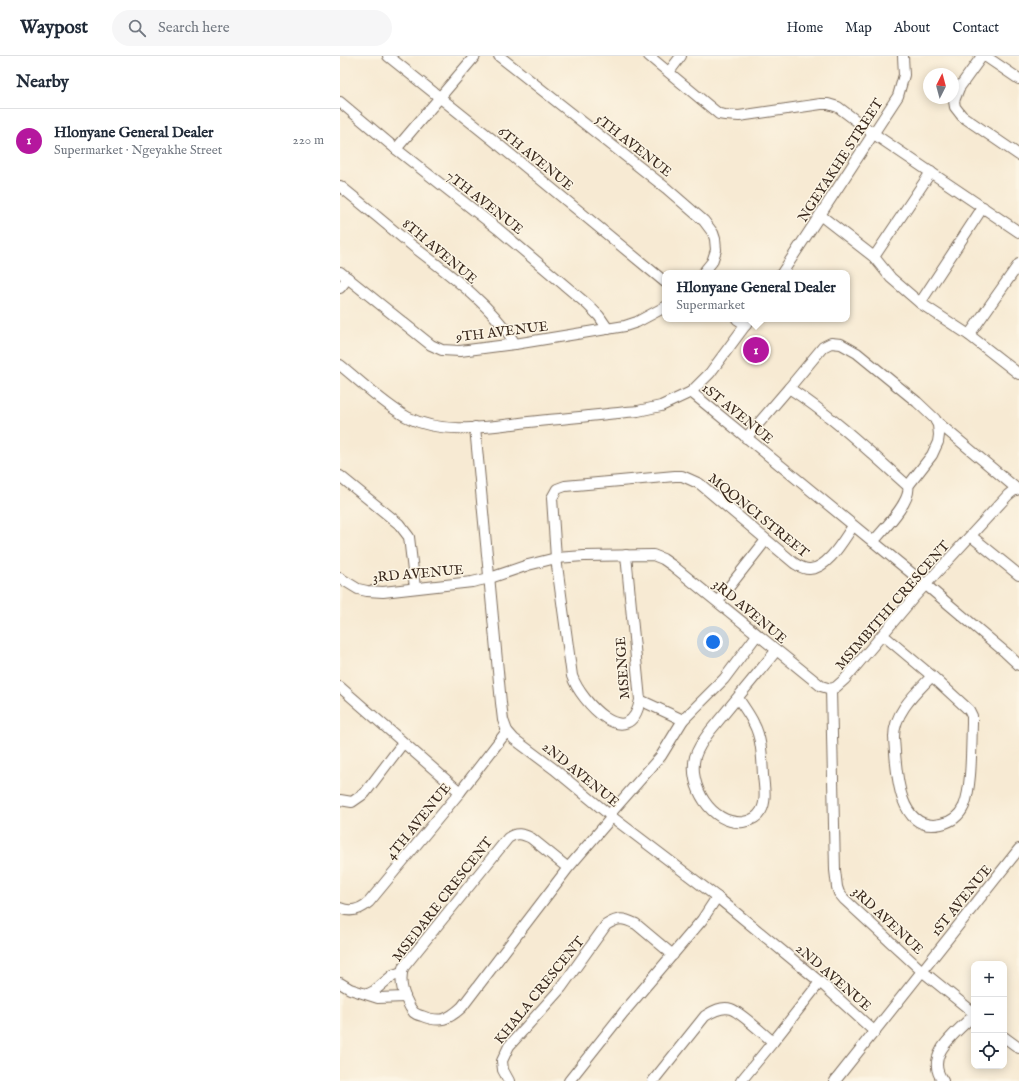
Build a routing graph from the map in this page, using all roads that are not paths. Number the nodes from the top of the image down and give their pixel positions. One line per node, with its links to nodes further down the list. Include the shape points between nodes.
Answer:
1 (388, 56): 11 (street, 6TH AVENUE)
2 (475, 56): 11 (street)
3 (499, 56): 23 (street, 5TH AVENUE, via 704,221 713,233 716,250 712,262)
4 (649, 56): 9 (street)
5 (681, 56): 9 (street)
6 (903, 56): 13 (street, NGEYAKHE STREET, via 904,75 898,96)
7 (982, 56): 15 (street, via 959,88 954,101 955,107 962,116)
8 (985, 56): 10 (street)
9 (669, 72): 13 (street, via 719,114 725,116 828,104 838,107)
10 (1019, 79)
11 (440, 98): 14 (street); 26 (street, 6TH AVENUE)
12 (340, 102): 14 (street, 7TH AVENUE)
13 (874, 134): 16 (street); 19 (street, NGEYAKHE STREET)
14 (396, 149): 31 (street, 7TH AVENUE, via 588,305)
15 (1019, 155)
16 (931, 172): 18 (street); 21 (street)
17 (340, 186): 33 (street, 8TH AVENUE, via 475,298 500,323)
18 (983, 207): 20 (street); 28 (street)
19 (820, 215): 21 (street); 24 (street, NGEYAKHE STREET)
20 (1019, 232)
21 (874, 257): 28 (street, via 891,278)
22 (1019, 264): 32 (street)
23 (705, 270)
24 (784, 270)
25 (344, 275): 27 (street); 33 (street, 9TH AVENUE, via 436,348 460,351)
26 (662, 280)
27 (340, 288)
28 (920, 304): 32 (street)
29 (662, 309): 31 (street, 9TH AVENUE, via 637,322)
30 (743, 322): 37 (street, via 710,373)
31 (608, 330): 33 (street, 9TH AVENUE)
32 (970, 335): 35 (street)
33 (515, 344)
34 (340, 365): 39 (street, 1ST AVENUE, via 407,417 445,428)
35 (1019, 374)
36 (789, 388): 38 (street, via 823,347 831,343 841,344 857,353); 40 (street); 42 (street, via 841,426)
37 (691, 392): 39 (street, 1ST AVENUE, via 662,406 638,411); 40 (street, 1ST AVENUE)
38 (935, 419): 42 (street, via 939,436 936,449); 43 (street)
39 (475, 427): 52 (street)
40 (746, 438): 44 (street, 1ST AVENUE)
41 (340, 476): 54 (street, via 407,533)
42 (908, 486): 47 (street, via 905,501)
43 (1018, 489): 45 (street, MSIMBITHI CRESCENT, via 1008,495)
44 (853, 526): 46 (street, MQONCI STREET, via 825,563 808,570 794,564); 47 (street, 1ST AVENUE)
45 (972, 536): 50 (street); 53 (street, MSIMBITHI CRESCENT)
46 (766, 540): 49 (street, MQONCI STREET, via 694,481 682,476 635,479 557,489 552,498); 55 (street)
47 (873, 542): 53 (street, 1ST AVENUE)
48 (626, 555): 49 (street, 3RD AVENUE); 55 (street, 3RD AVENUE, via 653,555 663,559); 64 (street, MSENGE)
49 (556, 558): 52 (street, 3RD AVENUE); 64 (street, MSENGE, via 574,684 587,702 610,722 617,724 633,718)
50 (1019, 575)
51 (340, 578): 54 (street, 3RD AVENUE, via 368,592)
52 (490, 578): 54 (street, 3RD AVENUE); 66 (street, via 501,703)
53 (926, 585): 57 (street, MSIMBITHI CRESCENT); 59 (street, 1ST AVENUE)
54 (415, 588)
55 (718, 601): 56 (street, 3RD AVENUE)
56 (757, 635): 58 (street, 3RD AVENUE); 65 (street, MSEDARE CRESCENT, via 724,680)
57 (883, 636): 60 (street); 62 (street, MSIMBITHI CRESCENT, via 845,679)
58 (776, 651): 62 (street, 3RD AVENUE, via 821,686); 63 (street)
59 (1019, 665)
60 (932, 676): 60 (street, via 898,718 894,730 898,780 905,806 912,817 931,825 955,819 963,808 968,783 972,724 969,710)
61 (340, 687): 67 (street)
62 (831, 689): 77 (street, 3RD AVENUE, via 832,797 837,887 839,893 854,909)
63 (738, 698): 63 (street, via 758,733 764,801 756,817 737,822 725,819 707,804 697,785 694,764 702,742)
64 (640, 700): 65 (street)
65 (683, 720): 70 (street, MSEDARE CRESCENT, via 661,756)
66 (507, 731): 68 (street, 4TH AVENUE); 70 (street, 2ND AVENUE)
67 (403, 743): 68 (street); 69 (street, via 365,793 352,802)
68 (460, 792): 75 (street, 4TH AVENUE, via 369,902 357,910)
69 (340, 800)
70 (610, 816): 73 (street, MSEDARE CRESCENT); 74 (street, 2ND AVENUE)
71 (1019, 849): 72 (street, 1ST AVENUE)
72 (1015, 862): 77 (street, 1ST AVENUE)
73 (568, 868): 78 (street, MSEDARE CRESCENT, via 531,838 512,835); 82 (street, MSEDARE CRESCENT, via 456,1012 443,1020 433,1020 412,1011)
74 (717, 897): 76 (street); 79 (street, 2ND AVENUE)
75 (340, 908)
76 (673, 955): 89 (street, KHALA CRESCENT, via 636,924 622,919 606,925 561,988 509,1046 502,1061 503,1070); 90 (street)
77 (922, 971): 83 (street, 3RD AVENUE); 85 (street, 1ST AVENUE)
78 (402, 972): 81 (street, via 389,978); 82 (street, MSEDARE CRESCENT)
79 (820, 982): 85 (street, 2ND AVENUE); 87 (street)
80 (340, 983): 81 (street)
81 (368, 994): 82 (street, via 378,998)
82 (405, 997)
83 (971, 1012)
84 (971, 1017): 94 (street, via 939,1053 936,1066)
85 (875, 1032): 93 (street, 1ST AVENUE)
86 (1007, 1039): 88 (street)
87 (773, 1042): 91 (street, via 734,1010 717,1009 705,1016); 92 (street)
88 (1019, 1048)
89 (510, 1081)
90 (569, 1081)
91 (653, 1081)
92 (741, 1081)
93 (835, 1081)
94 (943, 1081)

